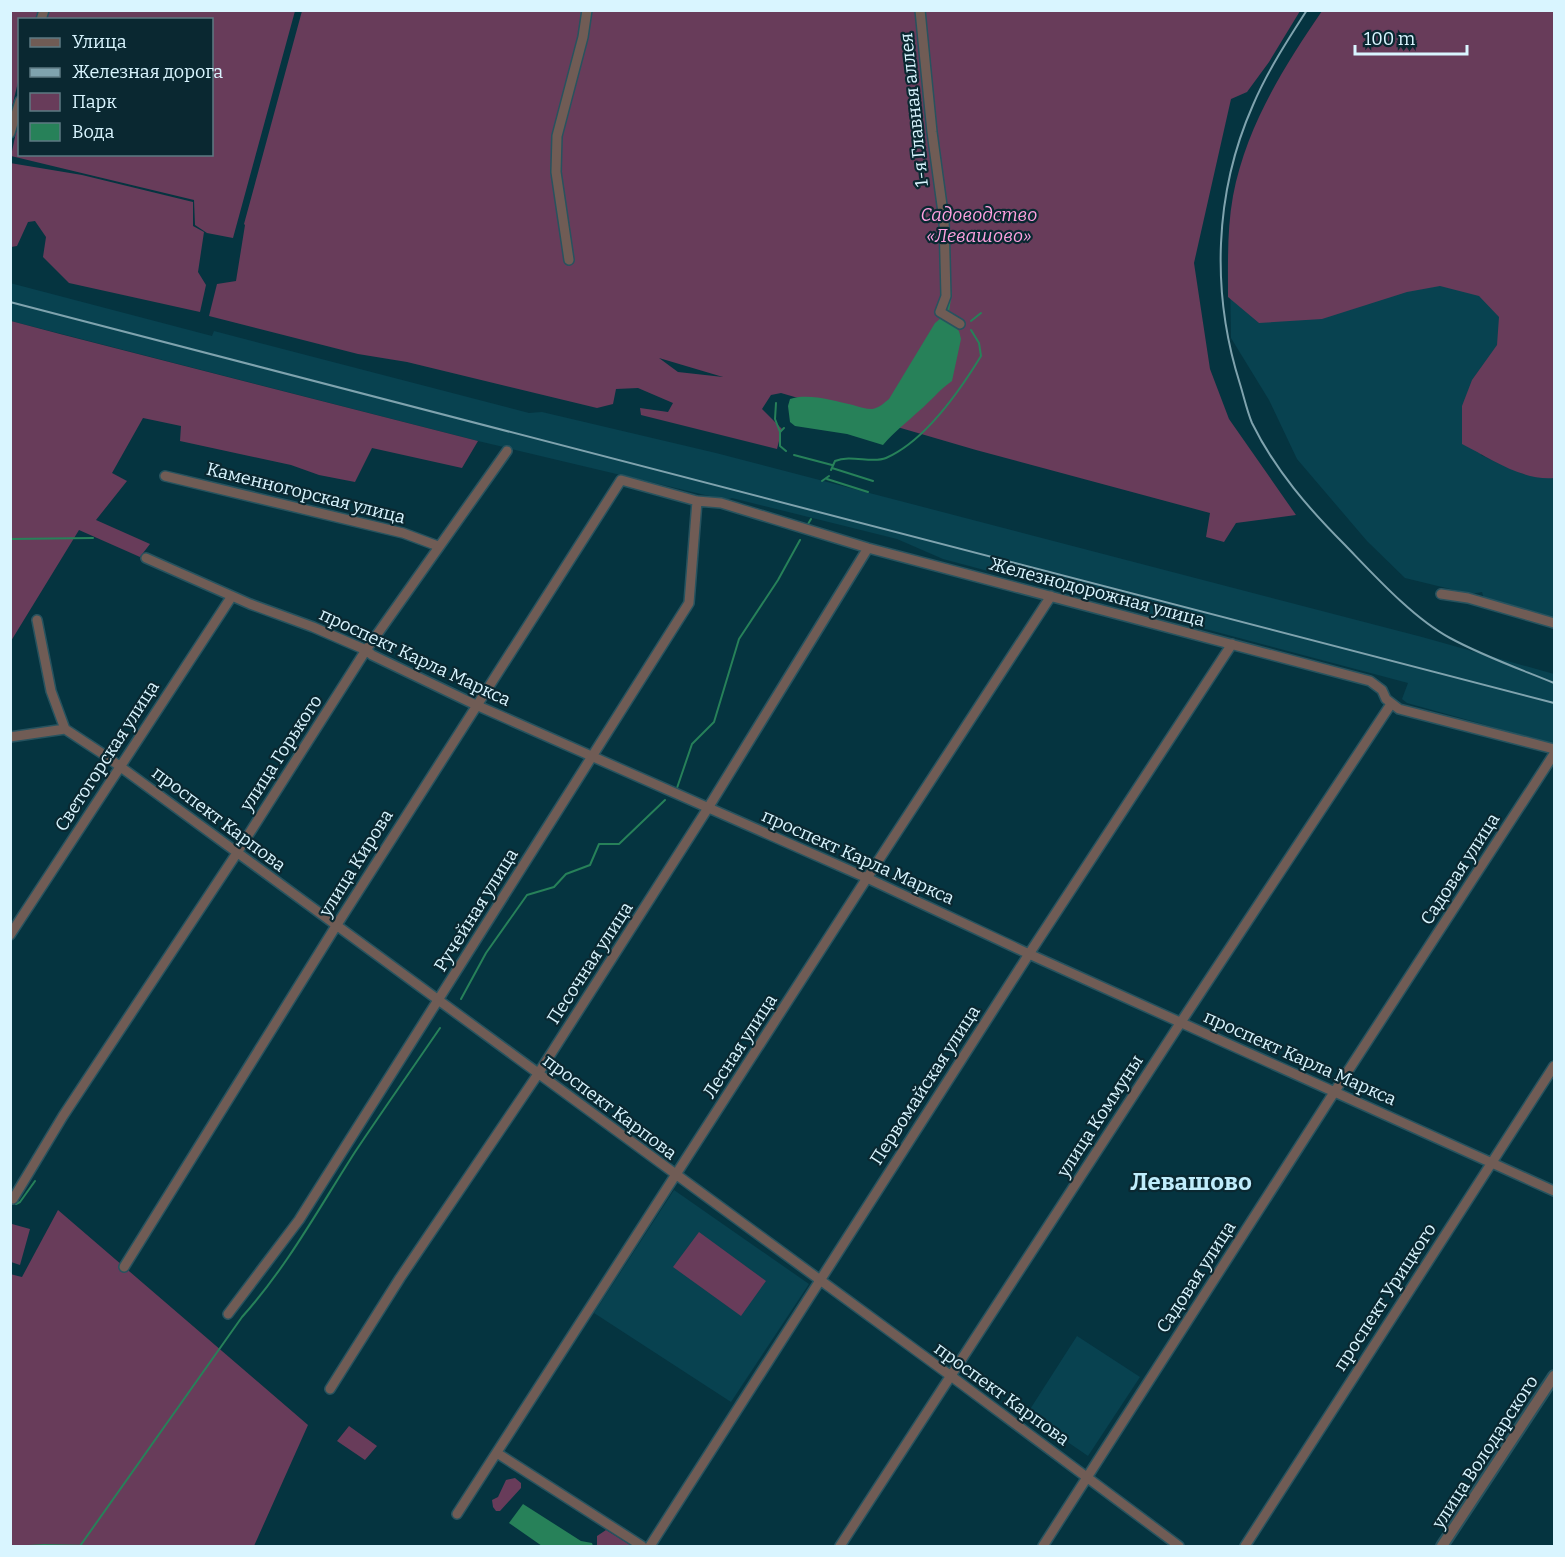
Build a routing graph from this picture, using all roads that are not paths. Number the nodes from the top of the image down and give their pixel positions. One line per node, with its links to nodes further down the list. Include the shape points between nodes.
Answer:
1 (587, 10): 5 (street, via 557,136 556,172)
2 (920, 10): 6 (street, 1-я Главная аллея, via 944,220 946,296 940,312)
3 (18, 107): 4 (street)
4 (10, 133)
5 (569, 260)
6 (960, 324)
7 (507, 451): 11 (street, улица Горького)
8 (165, 476): 11 (street, Каменногорская улица, via 403,533)
9 (621, 480): 10 (street, Железнодорожная улица); 22 (street, улица Кирова)
10 (697, 501): 12 (street, Железнодорожная улица, via 721,503); 27 (street, Ручейная улица, via 689,603)
11 (438, 546): 20 (street, улица Горького)
12 (868, 548): 16 (street, Железнодорожная улица); 29 (street, Песочная улица)
13 (146, 558): 15 (street, проспект Карла Маркса)
14 (1441, 594): 18 (street)
15 (232, 596): 20 (street, проспект Карла Маркса); 28 (street, Светогорская улица)
16 (1051, 596): 19 (street, Железнодорожная улица); 31 (street, Лесная улица)
17 (37, 620): 23 (street, via 51,691)
18 (1554, 623)
19 (1232, 644): 21 (street, Железнодорожная улица, via 1370,681); 34 (street, Первомайская улица)
20 (366, 650): 22 (street, проспект Карла Маркса); 30 (street, улица Горького)
21 (1391, 704): 25 (street, Железнодорожная улица); 36 (street, улица Коммуны)
22 (476, 705): 27 (street, проспект Карла Маркса); 32 (street, улица Кирова)
23 (65, 729): 24 (street); 28 (street, проспект Карпова)
24 (10, 737)
25 (1554, 749)
26 (1554, 754): 39 (street, Садовая улица)
27 (592, 755): 29 (street, проспект Карла Маркса); 35 (street, Ручейная улица)
28 (121, 766): 30 (street, проспект Карпова); 33 (street, Светогорская улица)
29 (708, 808): 31 (street, проспект Карла Маркса); 38 (street, Песочная улица)
30 (237, 852): 32 (street, проспект Карпова); 43 (street, улица Горького, via 63,1116)
31 (867, 878): 34 (street, проспект Карла Маркса); 41 (street, Лесная улица)
32 (336, 926): 35 (street, проспект Карпова); 44 (street, улица Кирова)
33 (10, 935)
34 (1029, 954): 36 (street, проспект Карла Маркса); 45 (street, Первомайская улица)
35 (439, 1001): 38 (street, проспект Карпова); 46 (street, Ручейная улица, via 299,1220)
36 (1180, 1022): 39 (street, проспект Карла Маркса); 47 (street, улица Коммуны)
37 (1554, 1066): 40 (street, проспект Урицкого)
38 (538, 1074): 41 (street, проспект Карпова); 49 (street, Песочная улица)
39 (1335, 1090): 40 (street, проспект Карла Маркса); 51 (street, Садовая улица)
40 (1491, 1162): 42 (street, проспект Карла Маркса); 58 (street, проспект Урицкого)
41 (676, 1176): 45 (street, проспект Карпова); 50 (street, Лесная улица)
42 (1554, 1191)
43 (13, 1199)
44 (124, 1267)
45 (820, 1280): 47 (street, проспект Карпова); 54 (street, Первомайская улица)
46 (228, 1314)
47 (951, 1376): 51 (street, проспект Карпова); 55 (street, улица Коммуны)
48 (1554, 1376): 59 (street, улица Володарского)
49 (330, 1389)
50 (497, 1453): 52 (street, Лесная улица); 53 (street)
51 (1088, 1478): 56 (street, Садовая улица); 57 (street, проспект Карпова)
52 (457, 1514)
53 (642, 1546)
54 (650, 1546)
55 (840, 1546)
56 (1043, 1546)
57 (1179, 1546)
58 (1245, 1546)
59 (1442, 1546)

